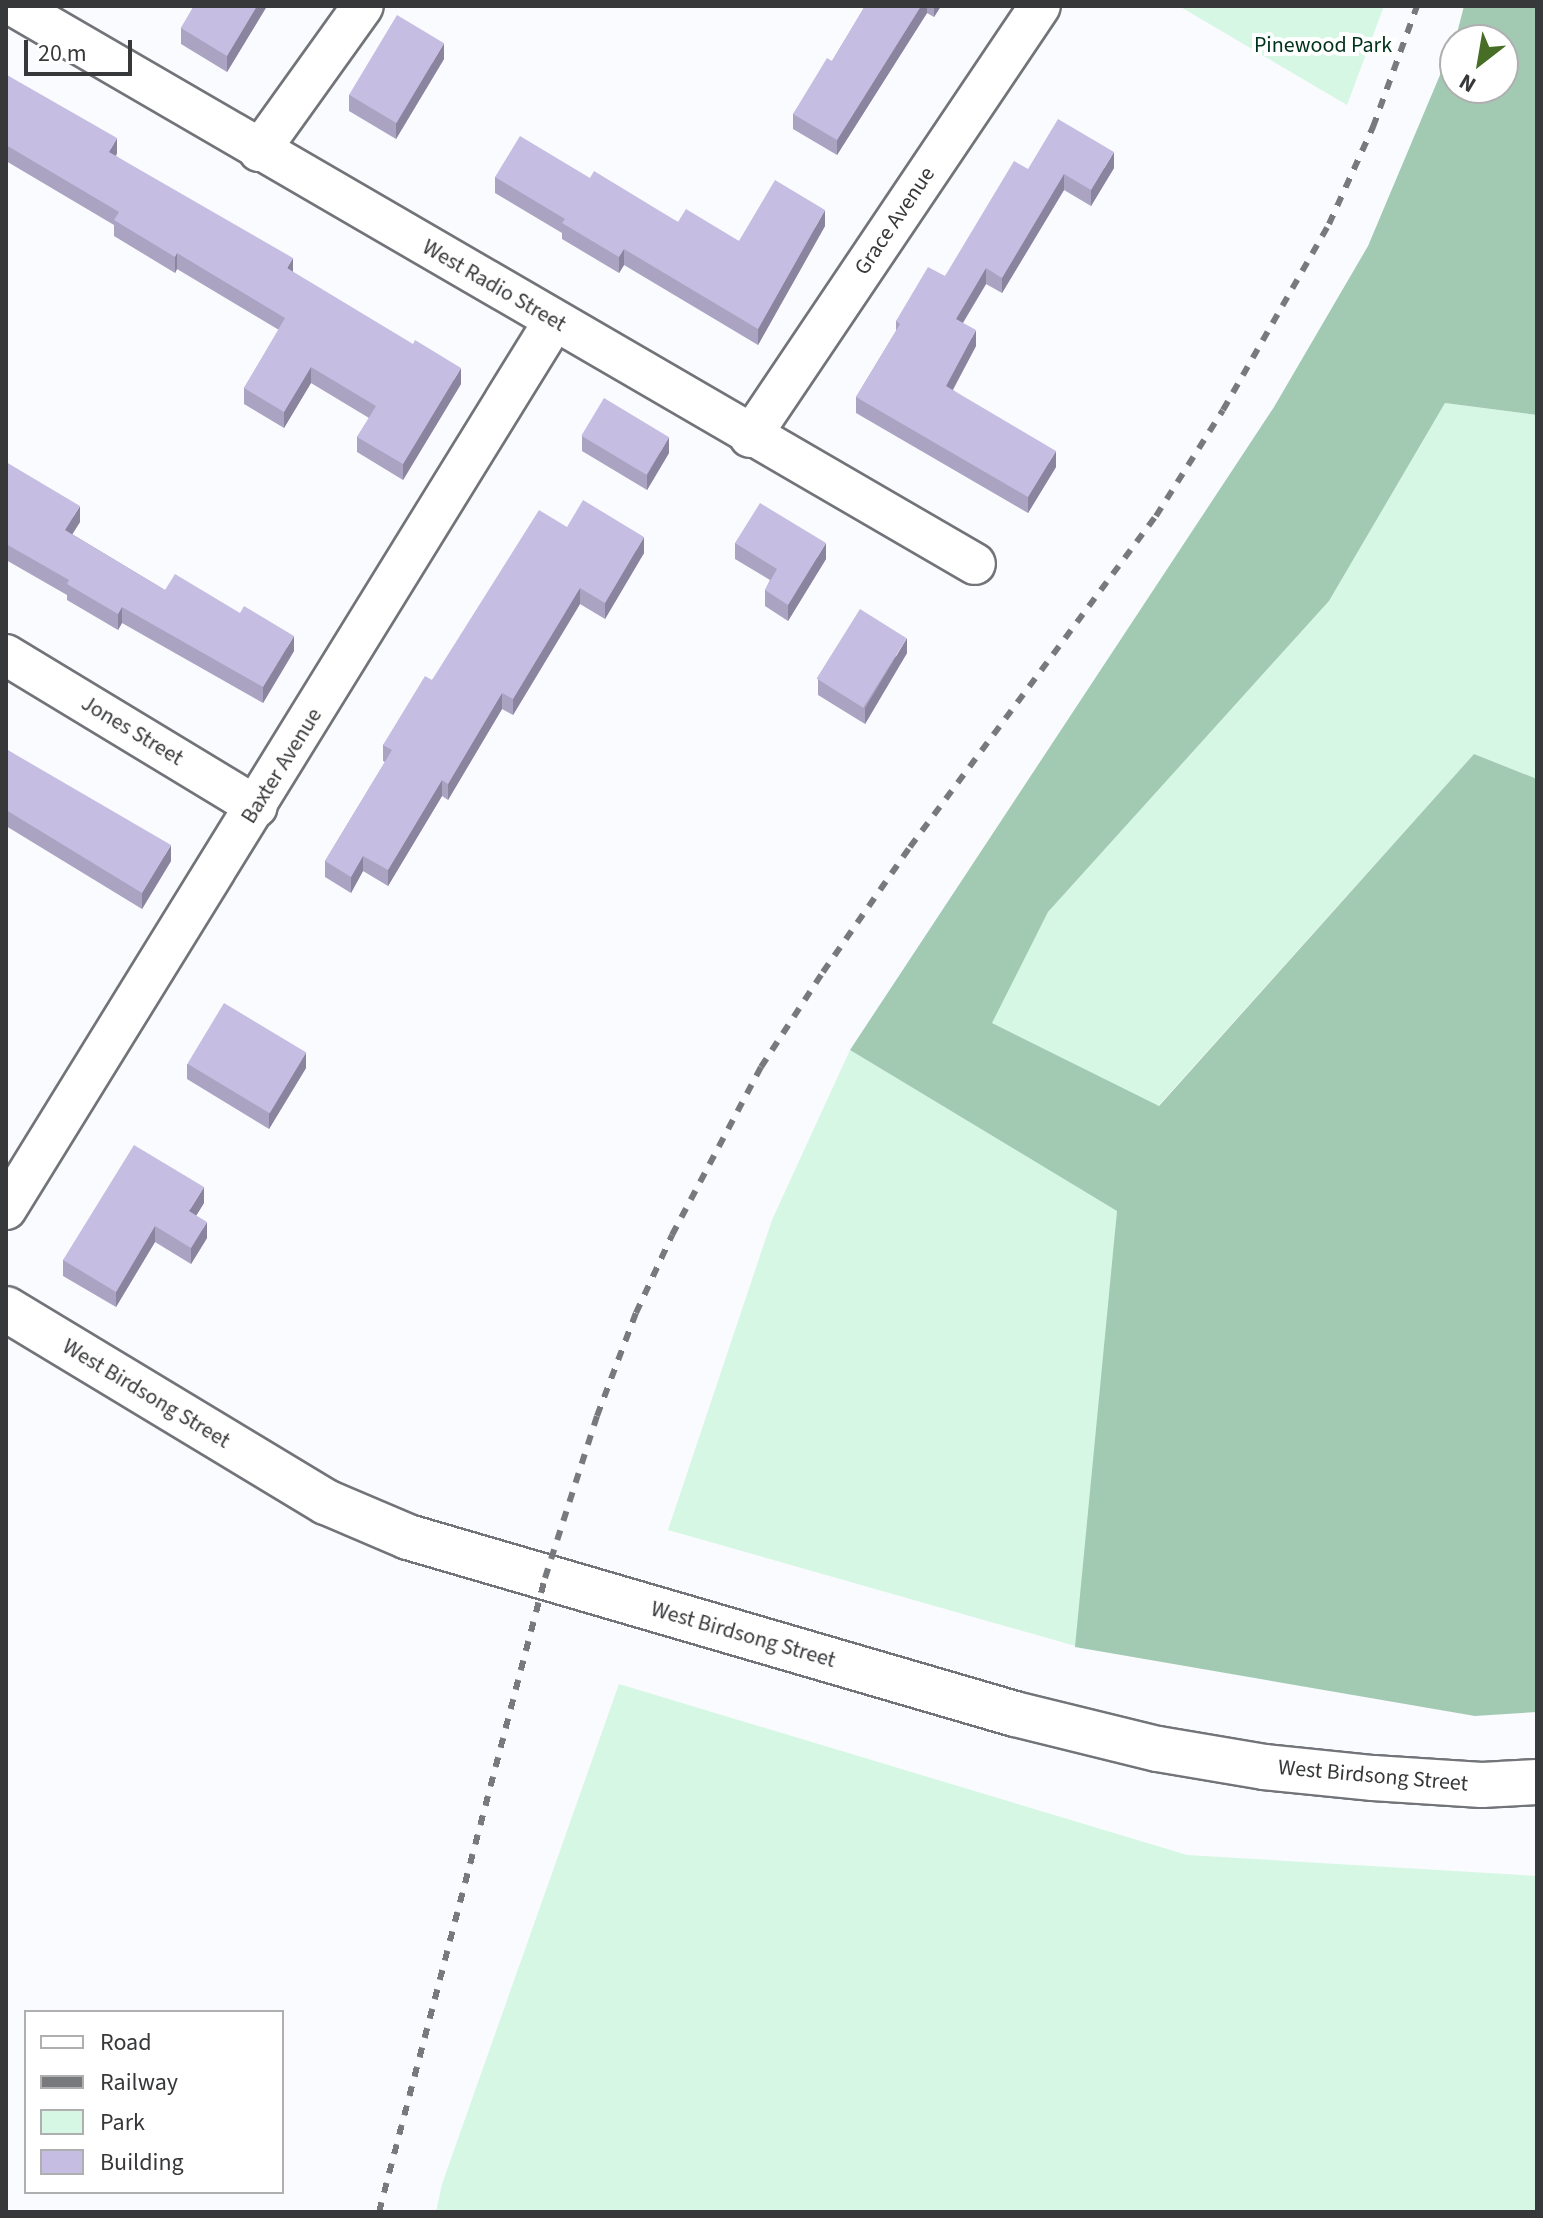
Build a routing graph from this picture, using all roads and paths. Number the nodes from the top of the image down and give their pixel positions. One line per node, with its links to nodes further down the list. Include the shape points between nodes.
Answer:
1 (14, 6): 4 (street, West Radio Street)
2 (363, 6): 4 (street)
3 (1040, 6): 6 (street, Grace Avenue)
4 (259, 151): 5 (street, West Radio Street)
5 (554, 321): 6 (street, West Radio Street); 9 (street, Baxter Avenue)
6 (750, 437): 7 (street, West Radio Street)
7 (975, 564)
8 (6, 655): 9 (street, Jones Street)
9 (257, 807): 10 (street, Baxter Avenue)
10 (6, 1209)
11 (6, 1309): 12 (street, West Birdsong Street, via 326,1502 408,1537 1015,1714 1158,1749 1373,1778 1482,1785)
12 (1537, 1782)

